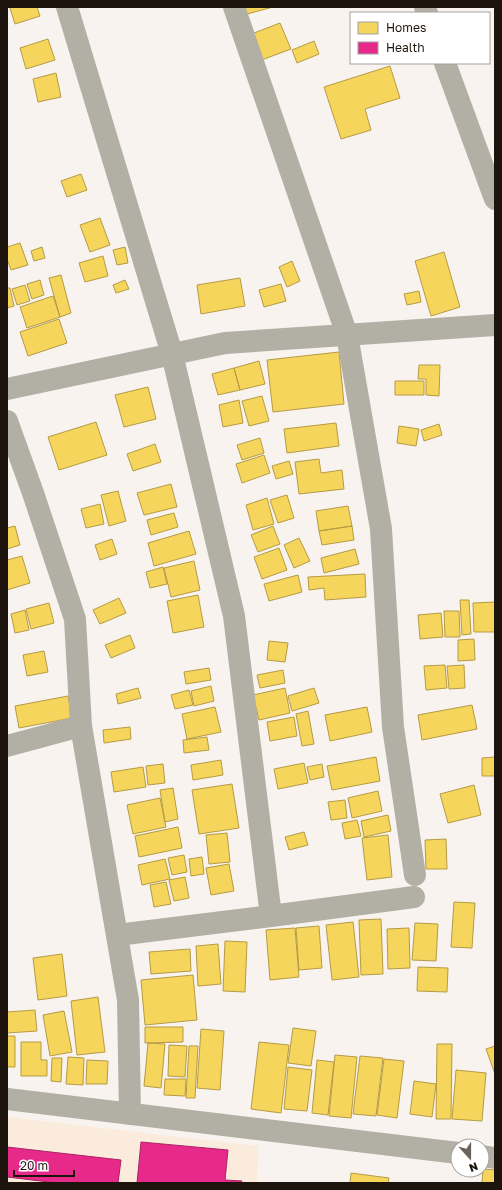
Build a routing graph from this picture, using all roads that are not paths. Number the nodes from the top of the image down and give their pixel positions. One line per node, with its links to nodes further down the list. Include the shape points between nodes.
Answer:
1 (66, 7): 7 (street)
2 (234, 7): 6 (street)
3 (445, 64): 4 (street)
4 (495, 199)
5 (495, 325): 6 (street)
6 (347, 335): 7 (street, via 225,343); 12 (street, via 381,529 393,727)
7 (172, 354): 8 (street); 14 (street, via 234,616)
8 (7, 389)
9 (7, 422): 10 (street, via 75,619)
10 (81, 726): 11 (street); 15 (street)
11 (7, 746)
12 (415, 875)
13 (414, 897): 14 (street)
14 (271, 916): 15 (street)
15 (117, 935): 17 (street, via 128,1000)
16 (7, 1099): 17 (street)
17 (130, 1114): 18 (street)
18 (450, 1152)

